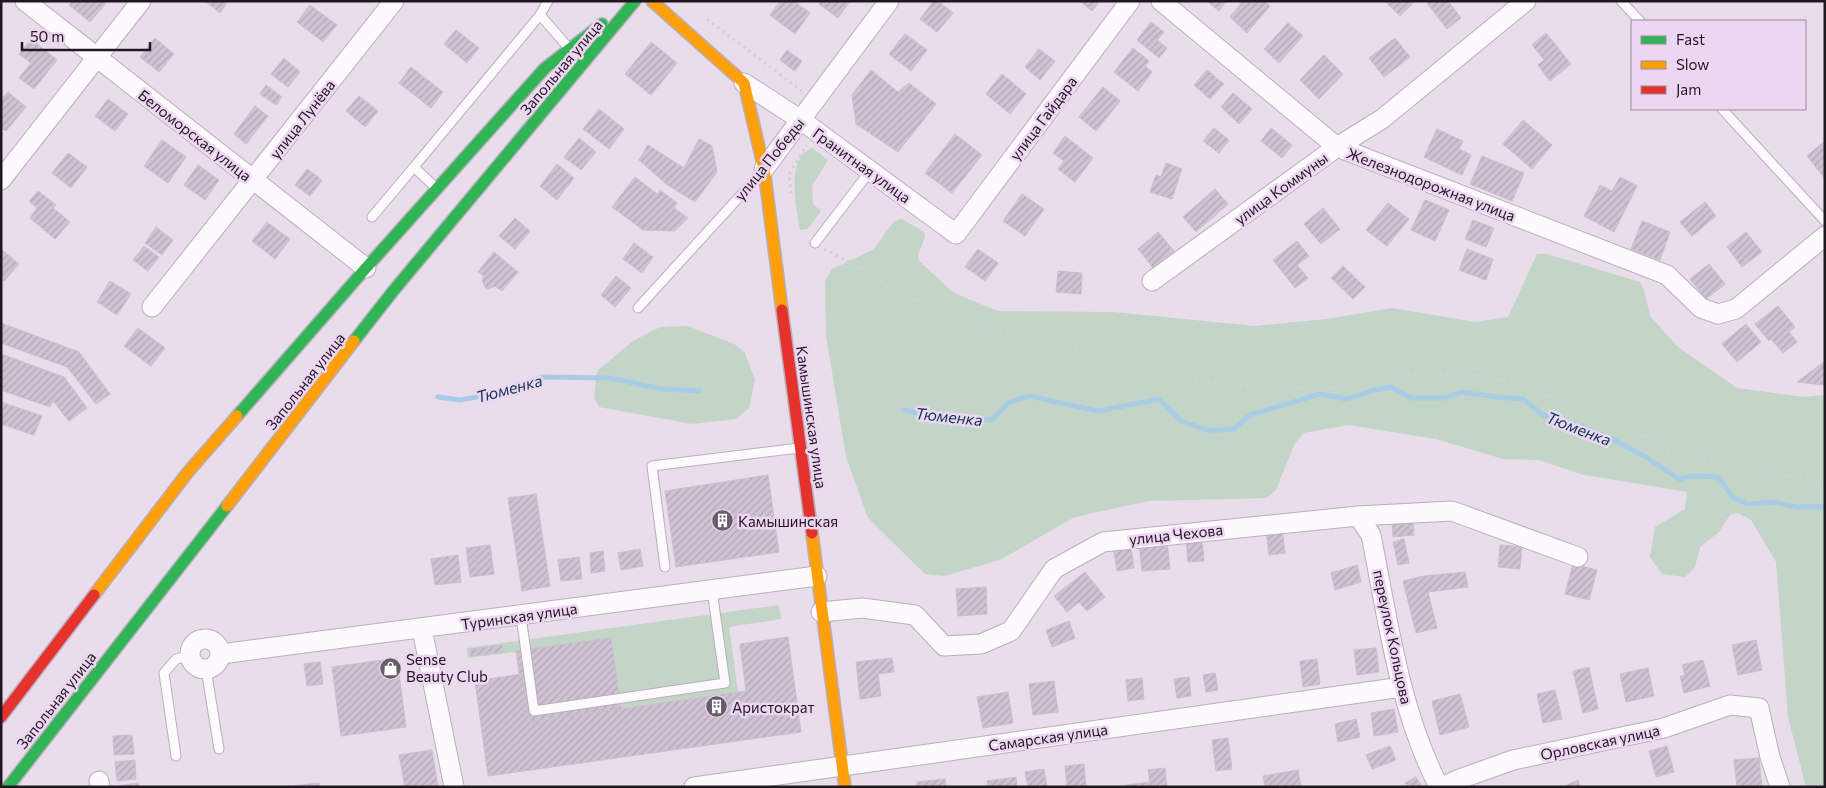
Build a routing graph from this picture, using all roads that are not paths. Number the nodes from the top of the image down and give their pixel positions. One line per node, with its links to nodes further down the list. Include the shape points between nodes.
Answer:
1 (25, 1): 16 (street, Беломорская улица)
2 (141, 1): 16 (street)
3 (394, 1): 25 (street, улица Лунёва)
4 (548, 1): 13 (lane)
5 (631, 1): 15 (street, Запольная улица)
6 (635, 1): 52 (street, Запольная улица, via 394,290)
7 (652, 1): 17 (street, Гранитная улица)
8 (889, 1): 19 (street, улица Победы)
9 (1130, 1): 29 (street, улица Гайдара)
10 (1161, 1): 20 (street, Железнодорожная улица)
11 (1526, 1): 20 (street, улица Коммуны, via 1382,119)
12 (1620, 1): 14 (lane)
13 (540, 15): 15 (lane); 21 (lane)
14 (1639, 20)
15 (570, 50): 26 (street, Запольная улица, via 545,68)
16 (97, 58): 24 (street); 25 (street, Беломорская улица)
17 (744, 83): 19 (street, Гранитная улица); 22 (street, Камышинская улица)
18 (1723, 110): 28 (lane)
19 (801, 120): 22 (street, улица Победы); 23 (street, Гранитная улица)
20 (1337, 147): 30 (street, Железнодорожная улица, via 1667,275 1700,308 1718,314 1736,309); 33 (street, улица Коммуны)
21 (414, 167): 26 (lane); 27 (lane)
22 (764, 169): 35 (lane, улица Победы); 36 (street, Камышинская улица)
23 (870, 171): 29 (street, Гранитная улица); 31 (lane)
24 (1, 180)
25 (254, 181): 32 (street, Беломорская улица); 34 (street, улица Лунёва)
26 (437, 189): 32 (street, Запольная улица)
27 (372, 217)
28 (1825, 222)
29 (956, 234)
30 (1825, 236)
31 (815, 243)
32 (366, 268): 49 (street, Запольная улица, via 188,472)
33 (1152, 282)
34 (152, 307)
35 (638, 308)
36 (801, 448): 39 (lane, via 652,466); 40 (street, Камышинская улица)
37 (1358, 516): 38 (street, улица Чехова, via 1452,511); 42 (street, улица Чехова, via 1103,542 1054,569 1010,630 981,644 944,646 915,615 862,608); 48 (street, переулок Кольцова, via 1371,535)
38 (1578, 557)
39 (665, 567)
40 (816, 576): 41 (street, Туринская улица); 42 (street, Камышинская улица)
41 (712, 590): 43 (street, Туринская улица); 43 (lane, via 725,683 534,711)
42 (821, 612): 55 (street, Камышинская улица)
43 (521, 616): 44 (street, Туринская улица)
44 (422, 629): 45 (street, Туринская улица); 58 (street)
45 (221, 654): 46 (street, via 216,642 204,638 193,644); 47 (street, via 216,664)
46 (190, 656): 47 (street, via 199,668); 54 (lane, via 176,659 164,672)
47 (206, 669): 53 (lane)
48 (1402, 687): 55 (street, Самарская улица); 61 (street, переулок Кольцова, via 1426,761)
49 (17, 695): 50 (street); 51 (street, Запольная улица)
50 (1, 707)
51 (1, 717)
52 (58, 722): 56 (street); 57 (street, Запольная улица)
53 (219, 749)
54 (176, 756)
55 (842, 766): 59 (street, Самарская улица); 60 (street, Камышинская улица)
56 (30, 779)
57 (8, 787)
58 (454, 787)
59 (694, 787)
60 (845, 787)
61 (1441, 787): 62 (street, Орловская улица, via 1513,760 1664,728 1730,705 1759,708)
62 (1780, 787)

